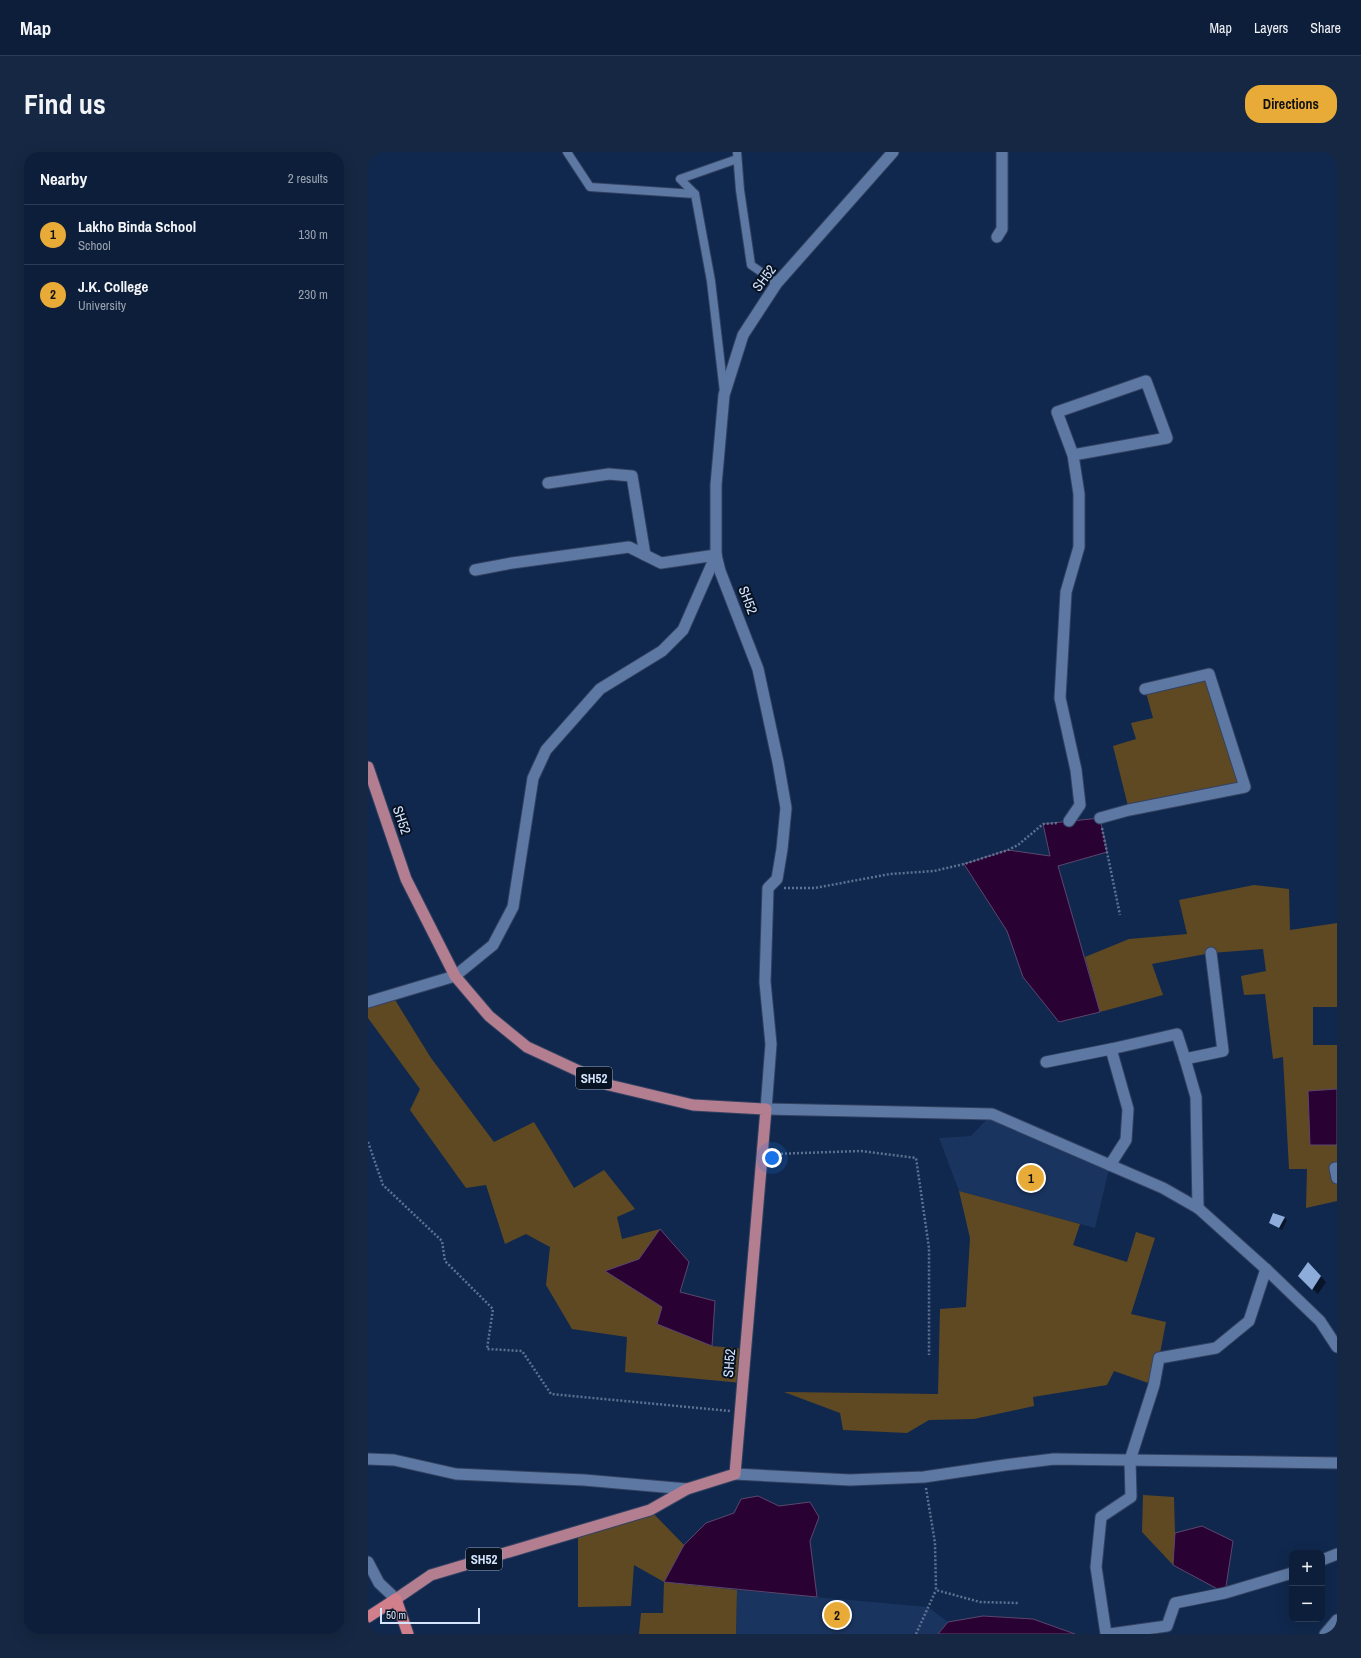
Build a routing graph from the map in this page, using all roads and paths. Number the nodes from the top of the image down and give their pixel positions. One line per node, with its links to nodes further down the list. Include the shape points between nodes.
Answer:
1 (566, 152): 5 (lane, via 590,187)
2 (893, 152): 7 (street, SH52 / SH52)
3 (1002, 152): 6 (street, via 1002,229)
4 (737, 156): 5 (lane, via 680,179); 7 (lane, via 751,265)
5 (695, 194): 8 (lane, via 711,281)
6 (997, 237)
7 (777, 283): 8 (street, SH52 / SH52, via 743,335)
8 (724, 395): 12 (street, SH52 / SH52, via 716,485)
9 (1073, 455): 9 (street, via 1167,438 1146,381 1057,412); 17 (street, via 1079,494 1079,547 1066,592 1060,698 1076,770 1080,805)
10 (548, 483): 11 (street, via 609,474 632,476)
11 (645, 555): 12 (street, via 661,562); 13 (street, via 629,547)
12 (716, 555): 20 (street, SH52 / SH52, via 758,669 786,808 777,878); 23 (street, via 683,630 662,651 600,689 546,750 533,778 513,907 493,945)
13 (475, 570)
14 (1145, 689): 16 (street, via 1209,674 1245,787)
15 (368, 767): 23 (main road, SH52 / SH52, via 406,879)
16 (1100, 818)
17 (1069, 821)
18 (1043, 824): 20 (path, via 1008,850 957,866 934,871 890,874 815,888)
19 (1104, 839): 21 (path)
20 (768, 888): 28 (street, SH52 / SH52, via 765,982 771,1044)
21 (1120, 915)
22 (1211, 953): 26 (street, via 1223,1050)
23 (455, 976): 24 (street); 28 (main road, SH52 / SH52, via 489,1016 527,1046 610,1085 693,1105)
24 (368, 1002)
25 (1111, 1049): 26 (street, via 1177,1034); 27 (street); 31 (street, via 1128,1109 1126,1140)
26 (1185, 1059): 34 (street, via 1196,1097)
27 (1046, 1062)
28 (766, 1109): 30 (main road, SH52 / SH52); 31 (street, via 992,1114)
29 (368, 1142): 38 (path, via 383,1185 442,1241 445,1261 493,1309 488,1349 522,1351 551,1394)
30 (762, 1154): 37 (path, via 860,1151 916,1158 929,1248); 38 (main road, SH52 / SH52)
31 (1110, 1165): 34 (street, via 1163,1188)
32 (1337, 1168): 33 (street, via 1334,1168)
33 (1337, 1178)
34 (1198, 1208): 35 (street)
35 (1266, 1269): 36 (street, via 1320,1321); 40 (street, via 1249,1321 1216,1348 1159,1358 1154,1385)
36 (1337, 1347)
37 (929, 1355)
38 (740, 1411): 42 (main road, SH52 / SH52)
39 (368, 1459): 44 (street, via 394,1460 456,1474 584,1480)
40 (1130, 1460): 41 (street); 43 (street, via 1054,1459); 56 (street, via 1131,1497 1101,1517 1096,1567)
41 (1337, 1463)
42 (734, 1474): 43 (street, via 850,1480); 44 (main road, SH52 / SH52)
43 (924, 1477): 49 (path, via 935,1543)
44 (687, 1489): 50 (main road, SH52 / SH52, via 650,1510 431,1576)
45 (1337, 1554): 46 (street)
46 (1325, 1559)
47 (368, 1562): 50 (street, via 379,1583)
48 (1289, 1574): 57 (street, via 1225,1593 1175,1603 1167,1626)
49 (936, 1590): 51 (path, via 980,1602); 55 (path)
50 (396, 1599): 52 (highway); 54 (highway)
51 (1018, 1603)
52 (368, 1617)
53 (1337, 1620): 58 (street)
54 (408, 1634)
55 (916, 1634)
56 (1106, 1634)
57 (1110, 1634)
58 (1325, 1634)

